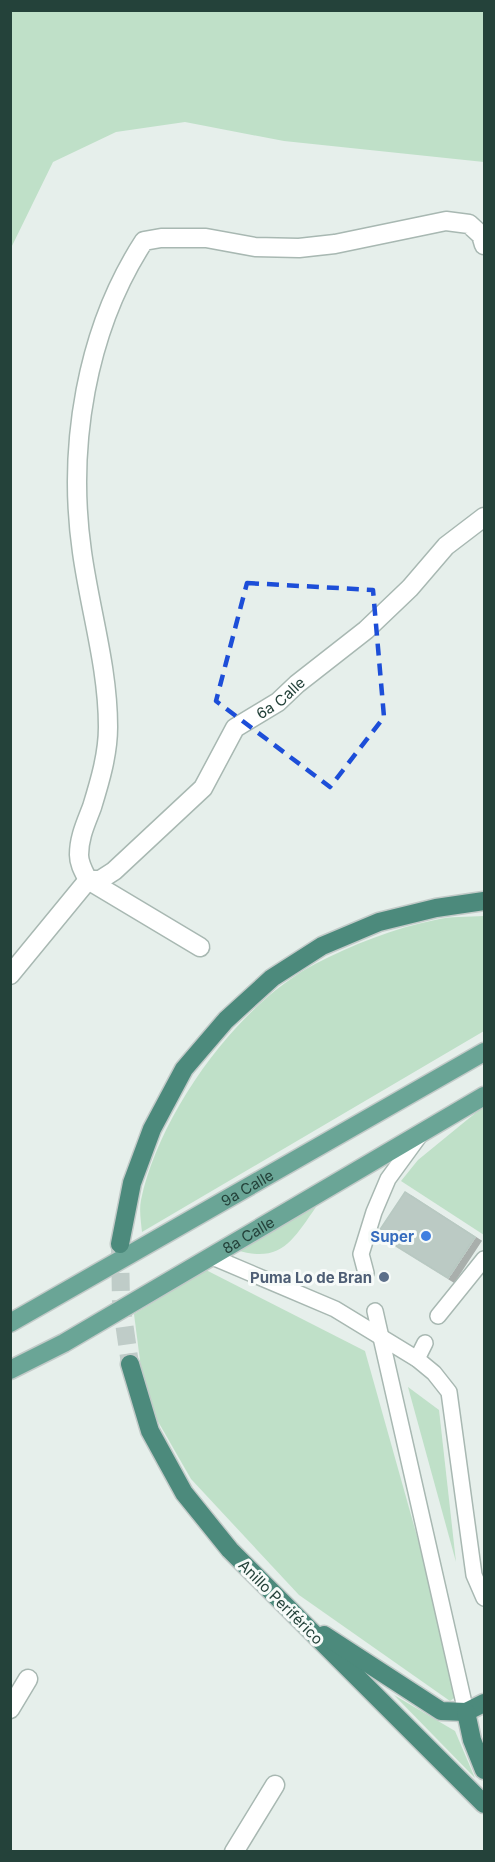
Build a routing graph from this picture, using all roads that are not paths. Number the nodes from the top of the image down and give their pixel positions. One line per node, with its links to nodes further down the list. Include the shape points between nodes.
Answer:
1 (484, 246): 3 (street, via 481,235 469,224 446,222 299,248 255,247 206,238 161,238 144,241 128,266 113,297 85,387 78,469 81,550 107,687 108,729 103,768 81,835 79,856)
2 (484, 517): 3 (street, 6a Calle, via 446,546 366,630 278,702 235,728 203,788 186,807 114,871 100,880)
3 (88, 880): 5 (street); 6 (street)
4 (484, 901): 10 (highway, via 379,922 322,946 272,978 226,1020 184,1069 152,1129 132,1183)
5 (200, 947)
6 (10, 975)
7 (484, 1052): 16 (main road, 9a Calle)
8 (484, 1096): 9 (main road, 8a Calle)
9 (423, 1131): 11 (main road, 8a Calle); 13 (lane, via 388,1179 374,1212 361,1254)
10 (120, 1244)
11 (210, 1256): 17 (lane, via 335,1309); 21 (main road, 8a Calle, via 64,1343)
12 (484, 1259): 15 (lane)
13 (366, 1273)
14 (375, 1311): 17 (lane)
15 (438, 1316)
16 (10, 1323)
17 (380, 1337): 19 (lane); 27 (lane)
18 (425, 1343): 19 (lane)
19 (417, 1359): 22 (lane, via 449,1392 474,1575)
20 (130, 1364): 23 (highway, Anillo Periférico, via 150,1431 184,1493 230,1551)
21 (10, 1370)
22 (484, 1598)
23 (293, 1614): 27 (highway, via 441,1712); 30 (highway, Anillo Periférico)
24 (28, 1679): 26 (street)
25 (484, 1703): 27 (highway)
26 (10, 1709)
27 (466, 1712): 28 (highway)
28 (484, 1770)
29 (275, 1785): 31 (street)
30 (484, 1804)
31 (234, 1851)

